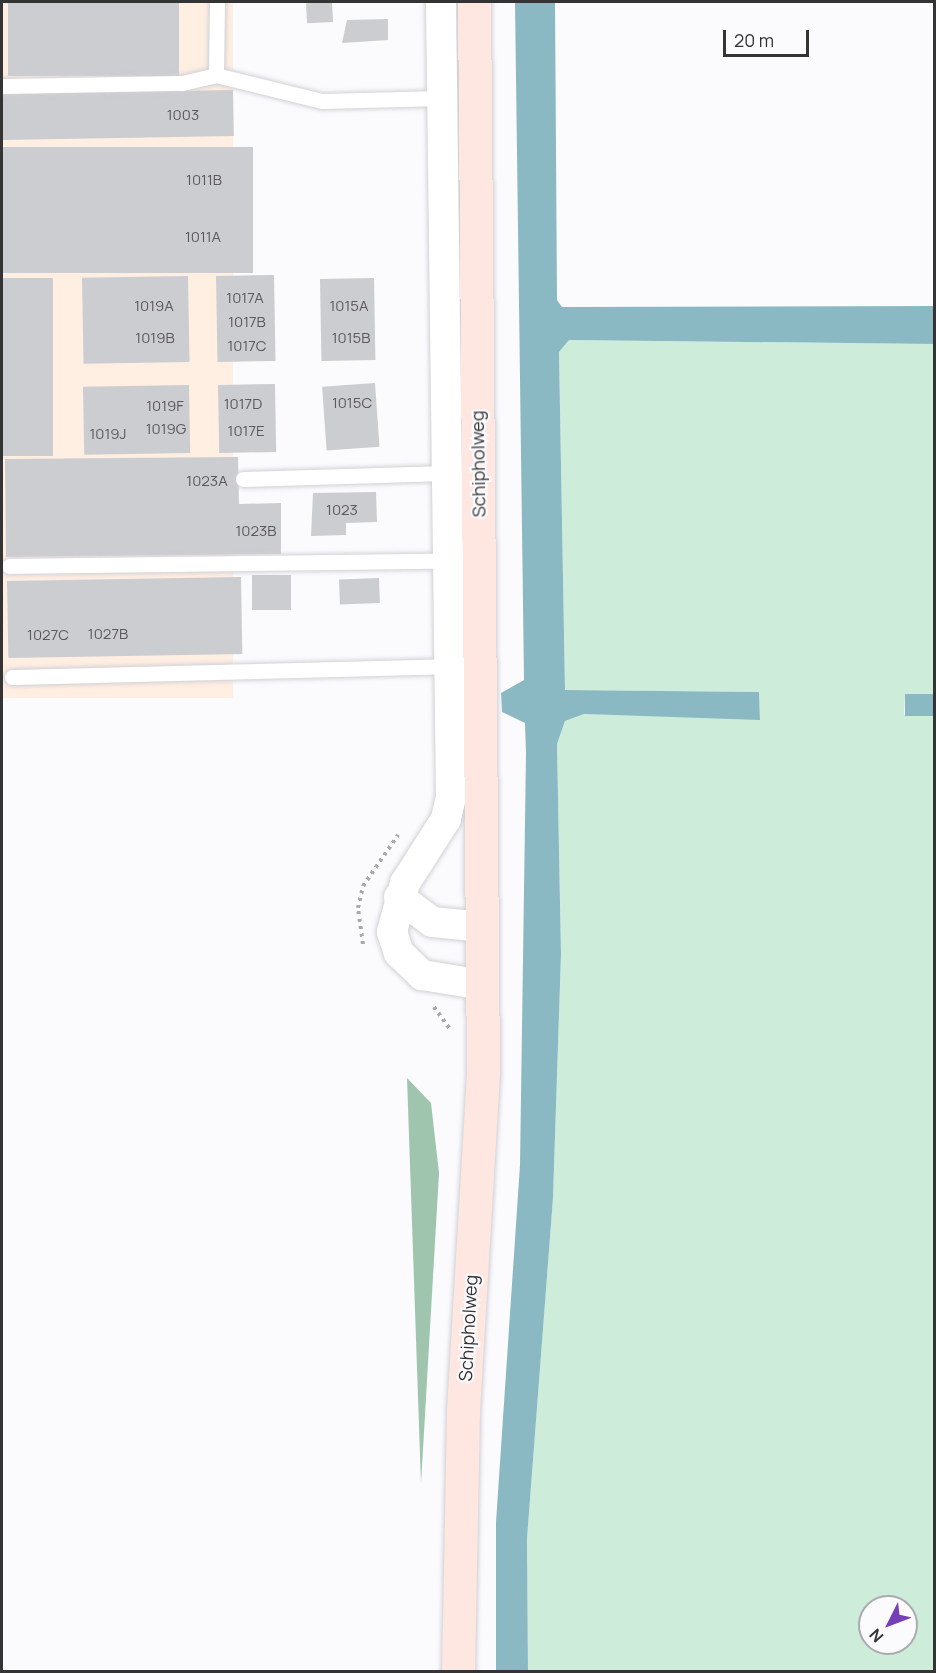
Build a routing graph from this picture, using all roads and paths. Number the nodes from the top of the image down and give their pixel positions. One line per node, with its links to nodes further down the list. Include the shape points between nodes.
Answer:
1 (218, 2): 4 (lane)
2 (441, 2): 6 (street, Schipholweg)
3 (474, 2): 14 (main road, Schipholweg)
4 (216, 75): 5 (lane, via 182,83); 6 (lane, via 322,101)
5 (3, 86)
6 (442, 98): 7 (street, Schipholweg)
7 (447, 473): 8 (lane); 9 (street, Schipholweg)
8 (243, 479)
9 (448, 561): 10 (lane); 11 (street, Schipholweg)
10 (9, 566)
11 (450, 675): 12 (lane); 13 (street, Schipholweg, via 446,819)
12 (12, 677)
13 (399, 897): 14 (street, via 432,922); 15 (street, Schipholweg, via 392,932 409,965 438,980)
14 (484, 927): 15 (main road, Schipholweg)
15 (483, 985): 16 (main road, Schipholweg, via 463,1410)
16 (458, 1671)

